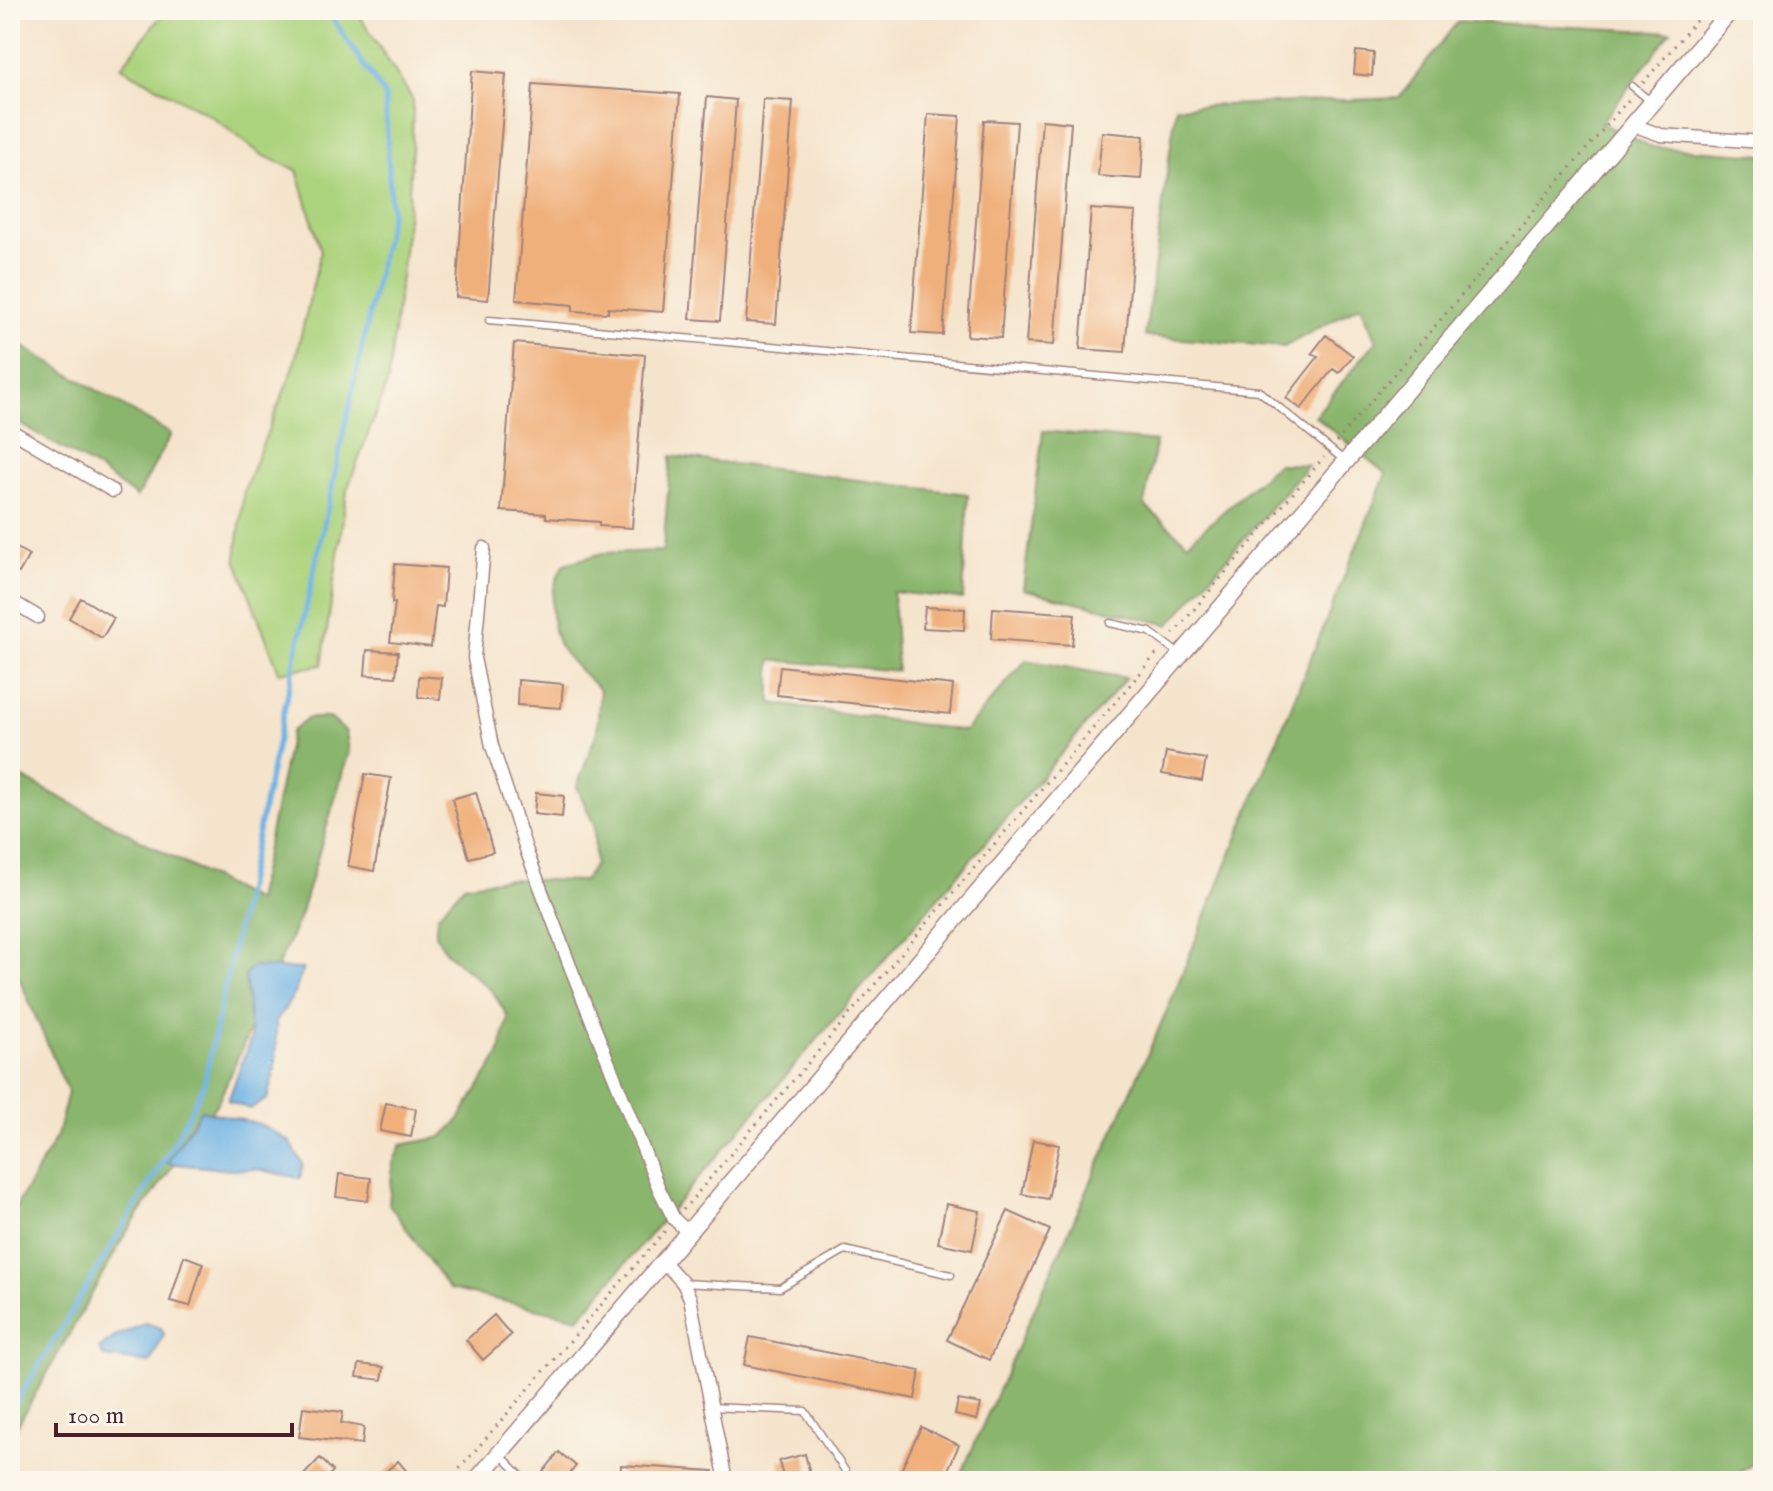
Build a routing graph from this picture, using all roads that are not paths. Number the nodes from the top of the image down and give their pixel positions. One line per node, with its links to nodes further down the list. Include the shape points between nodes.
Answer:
1 (1731, 10): 3 (street)
2 (1634, 88): 3 (lane)
3 (1651, 103): 4 (street)
4 (1633, 125): 5 (street, via 1661,135); 8 (street)
5 (1763, 142)
6 (489, 320): 8 (lane, via 1259,391)
7 (10, 430): 9 (street)
8 (1345, 461): 14 (street)
9 (113, 491)
10 (484, 548): 15 (street, via 474,658 492,746 527,852 659,1189 674,1219)
11 (10, 600): 12 (street)
12 (38, 617)
13 (1110, 623): 14 (lane, via 1150,632)
14 (1180, 655): 15 (street)
15 (688, 1232): 16 (street)
16 (664, 1262): 18 (street); 20 (street)
17 (951, 1275): 18 (lane, via 845,1250 780,1288)
18 (683, 1283): 19 (street)
19 (710, 1407): 23 (street); 24 (lane, via 805,1411)
20 (500, 1454): 21 (street); 22 (lane)
21 (476, 1481)
22 (526, 1481)
23 (726, 1481)
24 (852, 1481)

